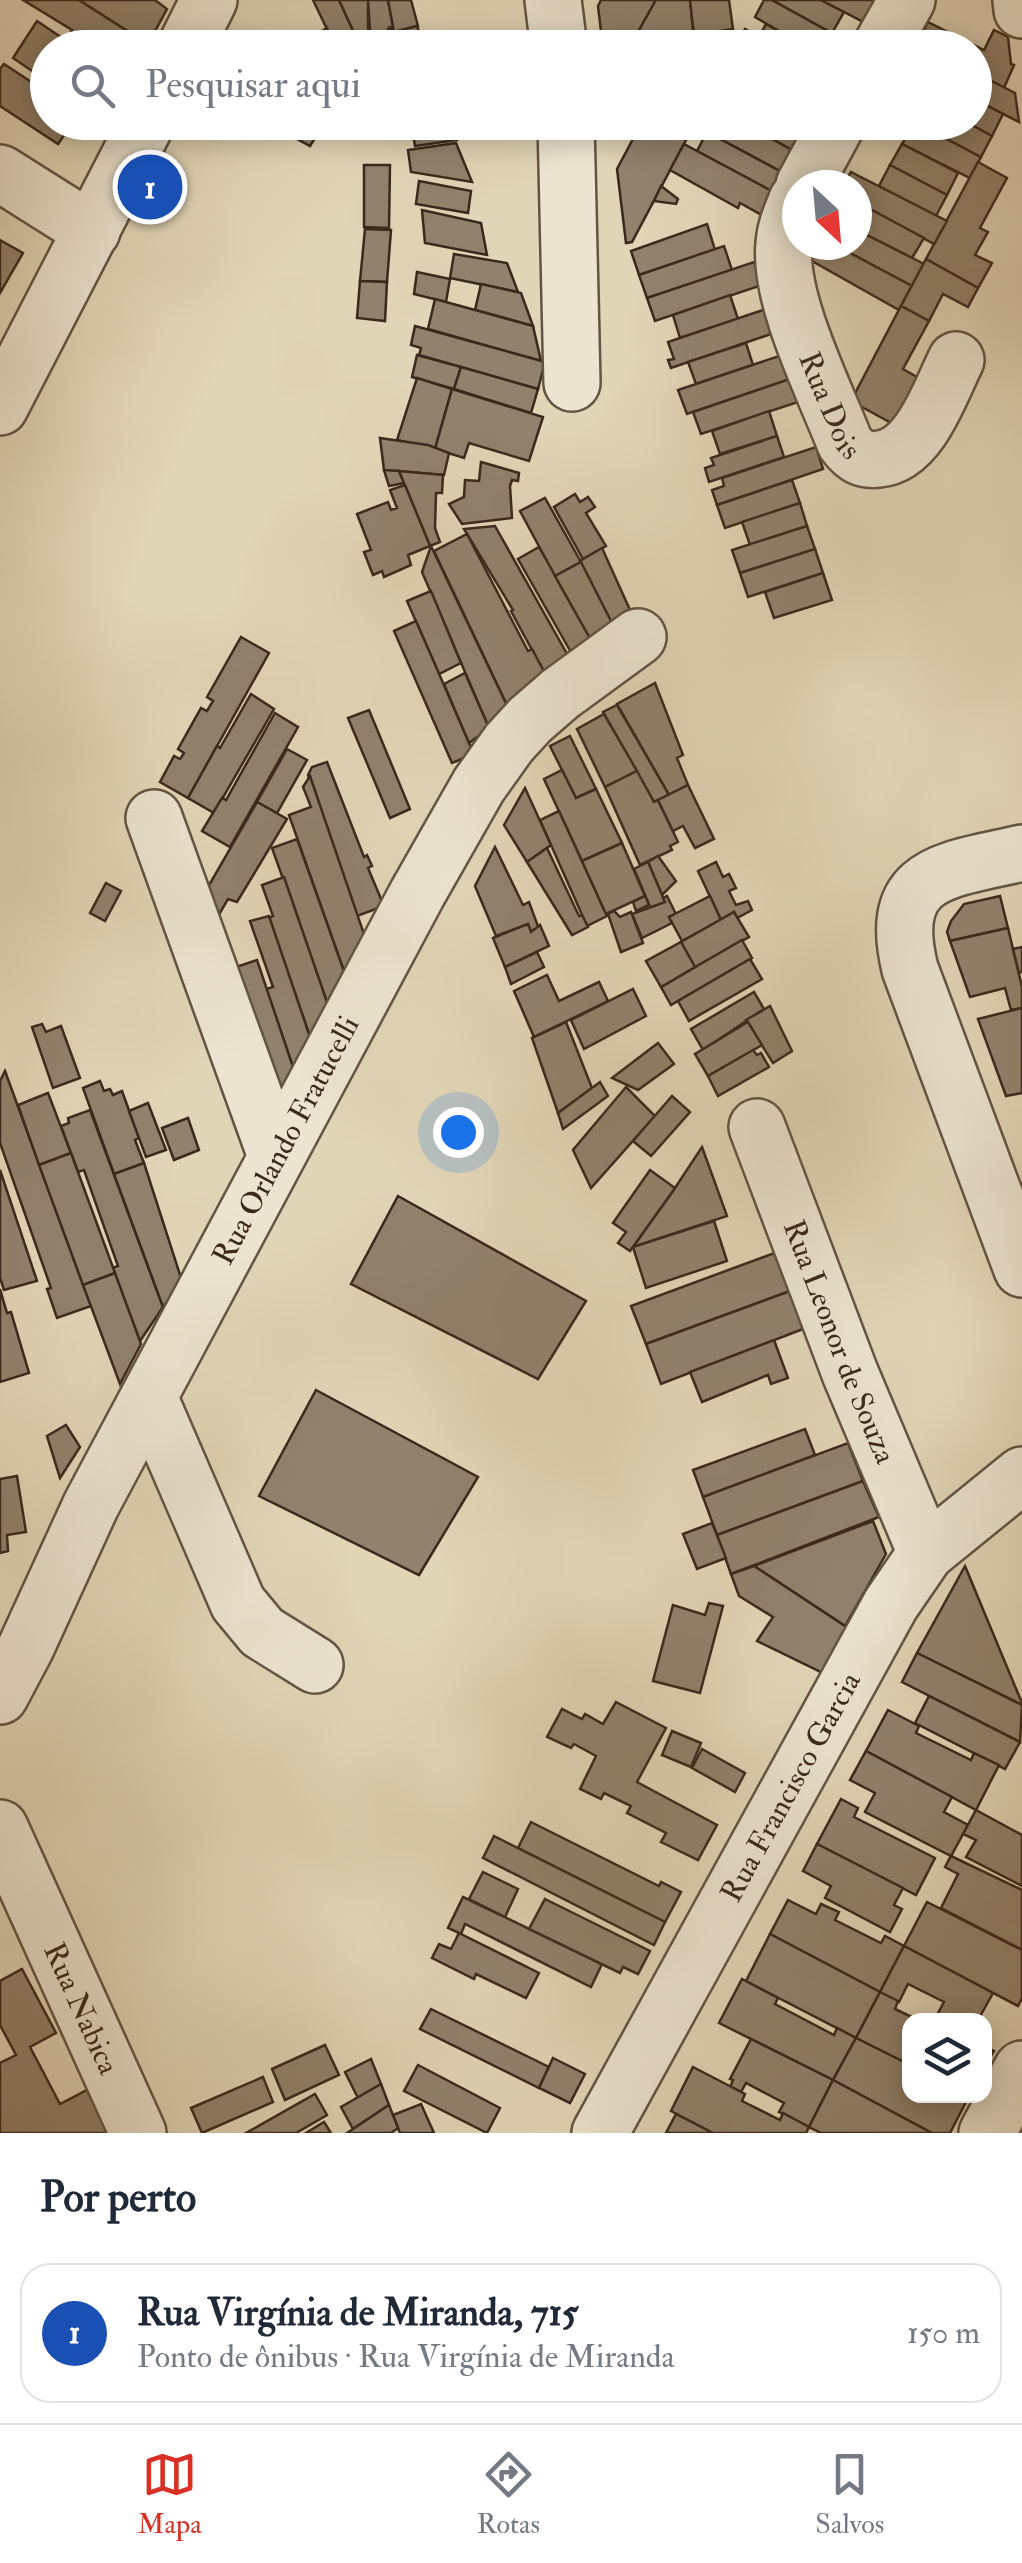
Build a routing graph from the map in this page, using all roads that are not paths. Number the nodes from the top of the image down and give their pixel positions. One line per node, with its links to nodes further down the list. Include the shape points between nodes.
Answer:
1 (209, 0): 5 (street)
2 (907, 0): 6 (street)
3 (1021, 0): 4 (street)
4 (1022, 10)
5 (194, 30)
6 (890, 30)
7 (138, 140): 12 (street)
8 (566, 140): 15 (street)
9 (828, 140): 10 (street)
10 (812, 170)
11 (0, 174): 12 (street)
12 (92, 231): 16 (street)
13 (785, 260): 14 (street, Rua Dois, via 793,309 846,443 860,458 882,459 905,448)
14 (956, 360)
15 (572, 383)
16 (0, 407)
17 (638, 638): 21 (street, Rua Orlando Fratucelli, via 530,720 489,771)
18 (154, 818): 21 (street)
19 (1022, 853): 22 (street, via 945,872 922,886 903,916 902,936)
20 (757, 1127): 25 (street, Rua Leonor de Souza)
21 (276, 1156): 23 (street, Rua Orlando Fratucelli)
22 (1022, 1270)
23 (149, 1397): 26 (street, via 238,1603 262,1632); 27 (street, Rua Orlando Fratucelli)
24 (1022, 1475): 25 (street, Rua Francisco Garcia)
25 (926, 1554): 31 (street, Rua Francisco Garcia, via 891,1604)
26 (315, 1665)
27 (0, 1696)
28 (0, 1828): 30 (street, Rua Nabica)
29 (1022, 2069): 32 (street)
30 (138, 2133)
31 (600, 2133)
32 (987, 2133)

